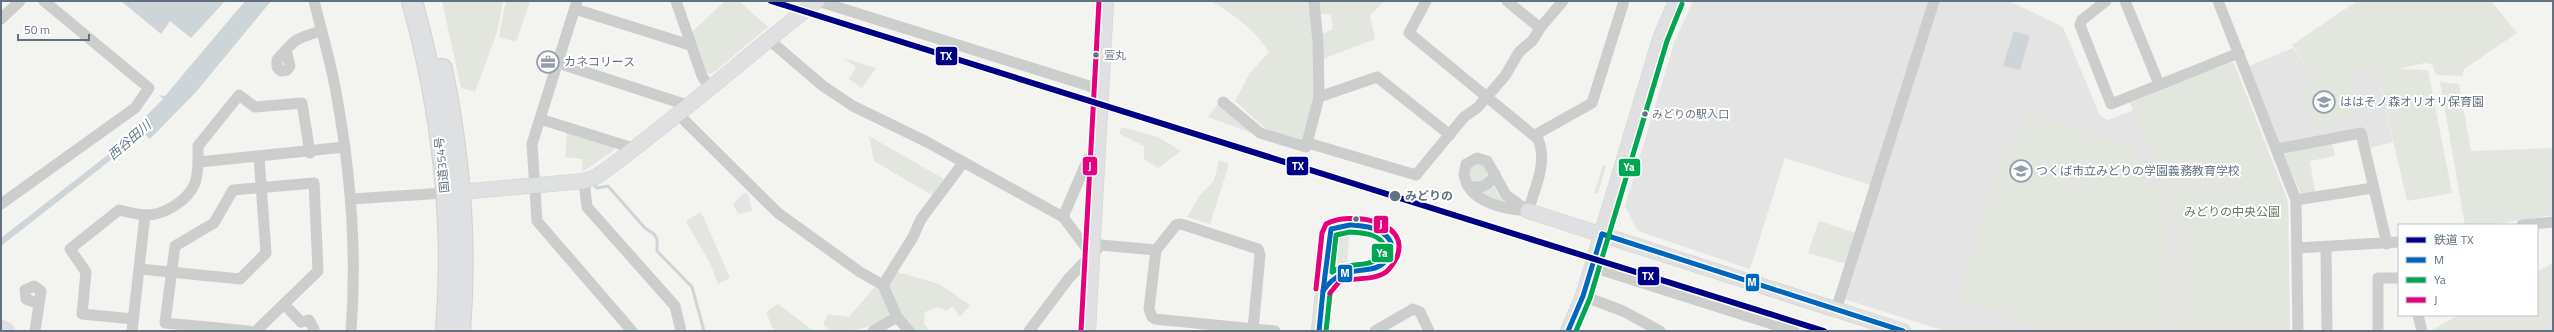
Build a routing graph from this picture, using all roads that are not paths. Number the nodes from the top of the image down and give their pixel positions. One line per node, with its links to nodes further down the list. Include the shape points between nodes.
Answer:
1 (20, 1): 21 (street)
2 (44, 1): 57 (street, via 149,88 135,108)
3 (314, 1): 23 (street)
4 (412, 1): 54 (highway, 国道354号)
5 (427, 1): 54 (highway, 国道354号, via 450,108)
6 (676, 1): 25 (street)
7 (818, 1): 24 (street); 31 (street)
8 (1106, 1): 31 (street)
9 (1314, 1): 33 (street)
10 (1426, 1): 32 (street, via 1409,33)
11 (1507, 1): 22 (street)
12 (1564, 1): 22 (street)
13 (1624, 1): 38 (street, via 1592,103)
14 (1934, 1): 81 (street)
15 (2106, 1): 20 (street)
16 (2125, 1): 29 (street)
17 (2218, 1): 27 (street)
18 (1673, 2): 63 (street)
19 (576, 5): 25 (street); 28 (street)
20 (2092, 5): 29 (street, via 2080,25 2111,104)
21 (1, 19)
22 (1540, 28): 32 (street, via 1533,40 1519,52 1505,76)
23 (321, 31): 26 (street, via 296,38); 40 (street, via 337,97)
24 (768, 39): 30 (street); 47 (street, via 833,94)
25 (690, 45): 30 (street, via 702,76)
26 (286, 50)
27 (2239, 53): 29 (street); 42 (street)
28 (558, 63): 35 (street); 36 (street)
29 (2159, 84)
30 (710, 88): 35 (street)
31 (1102, 90): 44 (street)
32 (1488, 96): 37 (street, via 1464,117); 38 (street)
33 (1319, 97): 37 (street, via 1377,77); 39 (street)
34 (1223, 102): 39 (street, via 1260,133 1304,148)
35 (684, 110): 41 (street); 76 (street, via 778,212 860,272)
36 (540, 119): 41 (street); 50 (street, via 532,144)
37 (1450, 135): 39 (street, via 1420,173 1413,176)
38 (1535, 135): 58 (street, via 1541,148 1542,160)
39 (1308, 143)
40 (345, 148): 43 (street); 55 (street)
41 (636, 149): 49 (street, via 596,178)
42 (2277, 149): 53 (street, via 2361,133); 56 (street)
43 (310, 153): 45 (street); 46 (street, via 302,103 255,107 239,95 198,146)
44 (1098, 156): 60 (street, via 1092,156 1088,160); 69 (street)
45 (259, 157): 46 (street); 52 (street)
46 (199, 162): 59 (street, via 195,184 180,202 164,211)
47 (963, 163): 60 (street); 76 (street, via 921,219 913,237)
48 (1495, 174): 51 (street, via 1489,184 1482,187); 51 (street, via 1487,161 1477,158 1471,160 1464,168); 58 (street, via 1506,195)
49 (584, 181): 50 (street); 98 (street, via 587,207 675,306)
50 (535, 185): 54 (street); 97 (street, via 537,221)
51 (1467, 185): 58 (street, via 1474,195 1482,200 1511,210)
52 (262, 188): 74 (street, via 233,190 214,223 175,246); 74 (street, via 266,253 240,279); 80 (street, via 314,184 318,271)
53 (2374, 188): 56 (street); 65 (street)
54 (453, 192): 55 (street); 95 (highway, 国道354号); 96 (highway, 国道354号, via 463,264)
55 (351, 199): 94 (street)
56 (2296, 200): 67 (street)
57 (1, 204)
58 (1528, 211): 63 (street)
59 (145, 215): 71 (street); 84 (street, via 119,210 70,249 86,272 82,314)
60 (1063, 217): 69 (street)
61 (2553, 222): 62 (street)
62 (2532, 224)
63 (1602, 234): 78 (street); 81 (street)
64 (2398, 242): 65 (street)
65 (2387, 244): 66 (street)
66 (2326, 247): 67 (street); 112 (street)
67 (2297, 248): 111 (street)
68 (1156, 250): 69 (street, via 1101,245); 87 (street, via 1149,309 1152,317); 87 (street, via 1176,225 1181,224 1258,249 1260,255)
69 (1092, 252): 101 (street, via 1056,293); 102 (street)
70 (1326, 258): 73 (street); 73 (street, via 1328,234 1336,226 1378,229 1386,232 1391,241 1391,248 1389,259 1382,267); 77 (street)
71 (140, 269): 74 (street); 84 (street)
72 (1602, 270): 109 (street)
73 (1340, 273): 77 (street, via 1332,278)
74 (172, 274): 91 (street, via 165,323)
75 (2398, 278): 113 (street, via 2378,278)
76 (883, 285): 83 (street)
77 (1323, 290): 104 (street)
78 (1583, 296): 107 (street); 108 (street, via 1623,311)
79 (39, 304): 89 (street)
80 (284, 304): 85 (street); 92 (street)
81 (1836, 310): 110 (street)
82 (2418, 316): 114 (street)
83 (897, 317): 99 (street); 100 (street)
84 (133, 320): 90 (street)
85 (301, 326): 93 (street, via 309,320)
86 (1, 328): 88 (street)
87 (1253, 329): 103 (street)
88 (7, 331)
89 (35, 331)
90 (132, 331)
91 (248, 331)
92 (256, 331)
93 (313, 331)
94 (351, 331)
95 (446, 331)
96 (460, 331)
97 (632, 331)
98 (681, 331)
99 (872, 331)
100 (909, 331)
101 (1029, 331)
102 (1088, 331)
103 (1275, 331)
104 (1319, 331)
105 (1375, 331): 106 (street, via 1413,309 1420,312)
106 (1429, 331)
107 (1568, 331)
108 (1660, 331)
109 (1794, 331)
110 (1903, 331)
111 (2298, 331)
112 (2327, 331)
113 (2378, 331)
114 (2422, 331)

